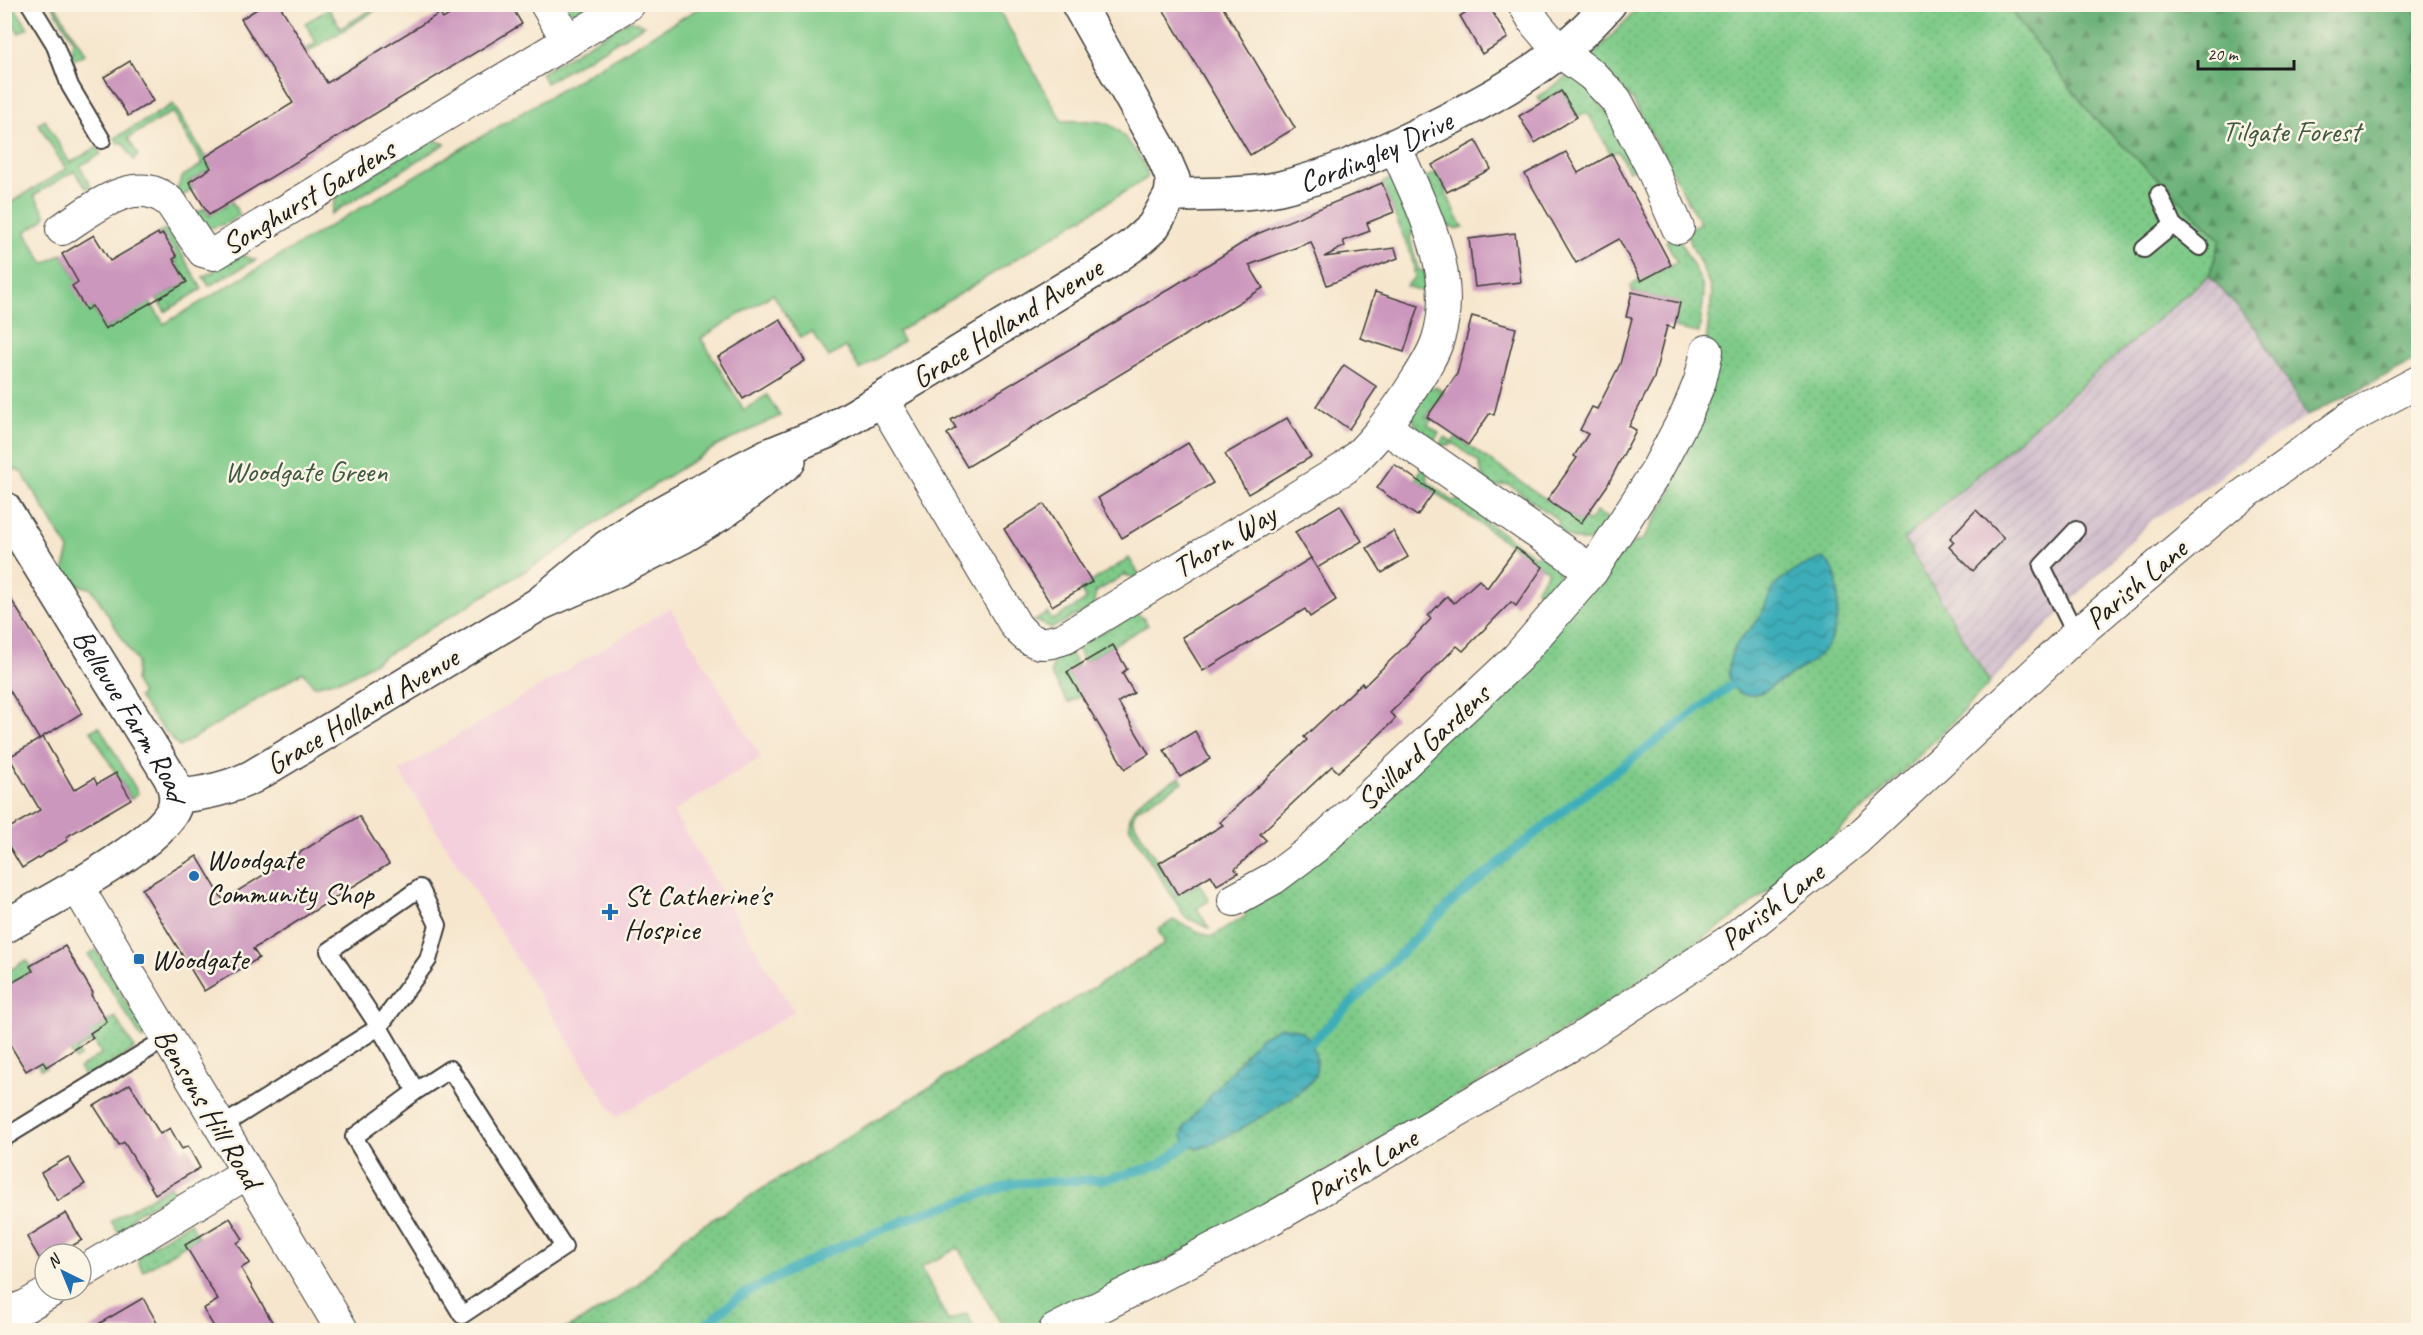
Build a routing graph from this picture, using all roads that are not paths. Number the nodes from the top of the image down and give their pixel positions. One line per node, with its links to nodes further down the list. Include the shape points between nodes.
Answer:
1 (30, 4): 9 (lane, via 54,42 70,86)
2 (546, 4): 7 (street)
3 (629, 4): 7 (street, Songhurst Gardens)
4 (1078, 4): 12 (street, via 1160,149 1173,179)
5 (1524, 4): 8 (street)
6 (1609, 4): 8 (street, Cordingley Drive)
7 (567, 41): 15 (street, Songhurst Gardens, via 214,254 200,247 165,197 151,192 121,193)
8 (1559, 51): 10 (street, Cordingley Drive, via 1470,109); 14 (street, via 1584,68 1616,100)
9 (102, 140)
10 (1395, 146): 12 (street, Cordingley Drive, via 1321,177 1278,188); 21 (street, Thorn Way, via 1433,237 1442,282 1443,321 1429,359)
11 (2159, 194): 13 (lane)
12 (1171, 195): 20 (street, Grace Holland Avenue, via 1153,227 1134,244)
13 (2173, 225): 16 (lane); 17 (lane)
14 (1678, 228)
15 (62, 229)
16 (2200, 247)
17 (2144, 249)
18 (1707, 351): 24 (street, Saillard Gardens, via 1700,381 1672,443)
19 (2418, 382): 25 (street, Parish Lane, via 2350,418 2289,460)
20 (882, 400): 21 (street, Thorn Way, via 1016,626 1035,643 1042,644 1065,638 1345,468); 26 (street, Grace Holland Avenue, via 643,523 538,604 252,777 206,794)
21 (1385, 427): 24 (street)
22 (4, 508): 26 (street, Bellevue Farm Road, via 170,777)
23 (2076, 530): 25 (lane, via 2042,566)
24 (1592, 571): 28 (street, Saillard Gardens, via 1517,658 1399,770 1314,848 1274,878)
25 (2076, 635): 40 (street, Parish Lane, via 1856,840 1734,938 1569,1046 1281,1213)
26 (177, 796): 27 (street, Bellevue Farm Road, via 168,819 152,837)
27 (76, 885): 29 (street, Bellevue Farm Road); 31 (street, Bensons Hill Road)
28 (1234, 900)
29 (4, 927)
30 (378, 1027): 30 (lane, via 428,960 438,925 420,888 329,951); 32 (lane); 33 (lane)
31 (167, 1038): 33 (street, Bensons Hill Road); 34 (lane)
32 (416, 1091): 32 (lane, via 450,1069 564,1247 462,1315 354,1137)
33 (220, 1126): 35 (street, Bensons Hill Road)
34 (4, 1138)
35 (247, 1173): 36 (street); 39 (street, Bensons Hill Road)
36 (93, 1266)
37 (33, 1302): 38 (street)
38 (4, 1314)
39 (342, 1330)
40 (1055, 1330)

